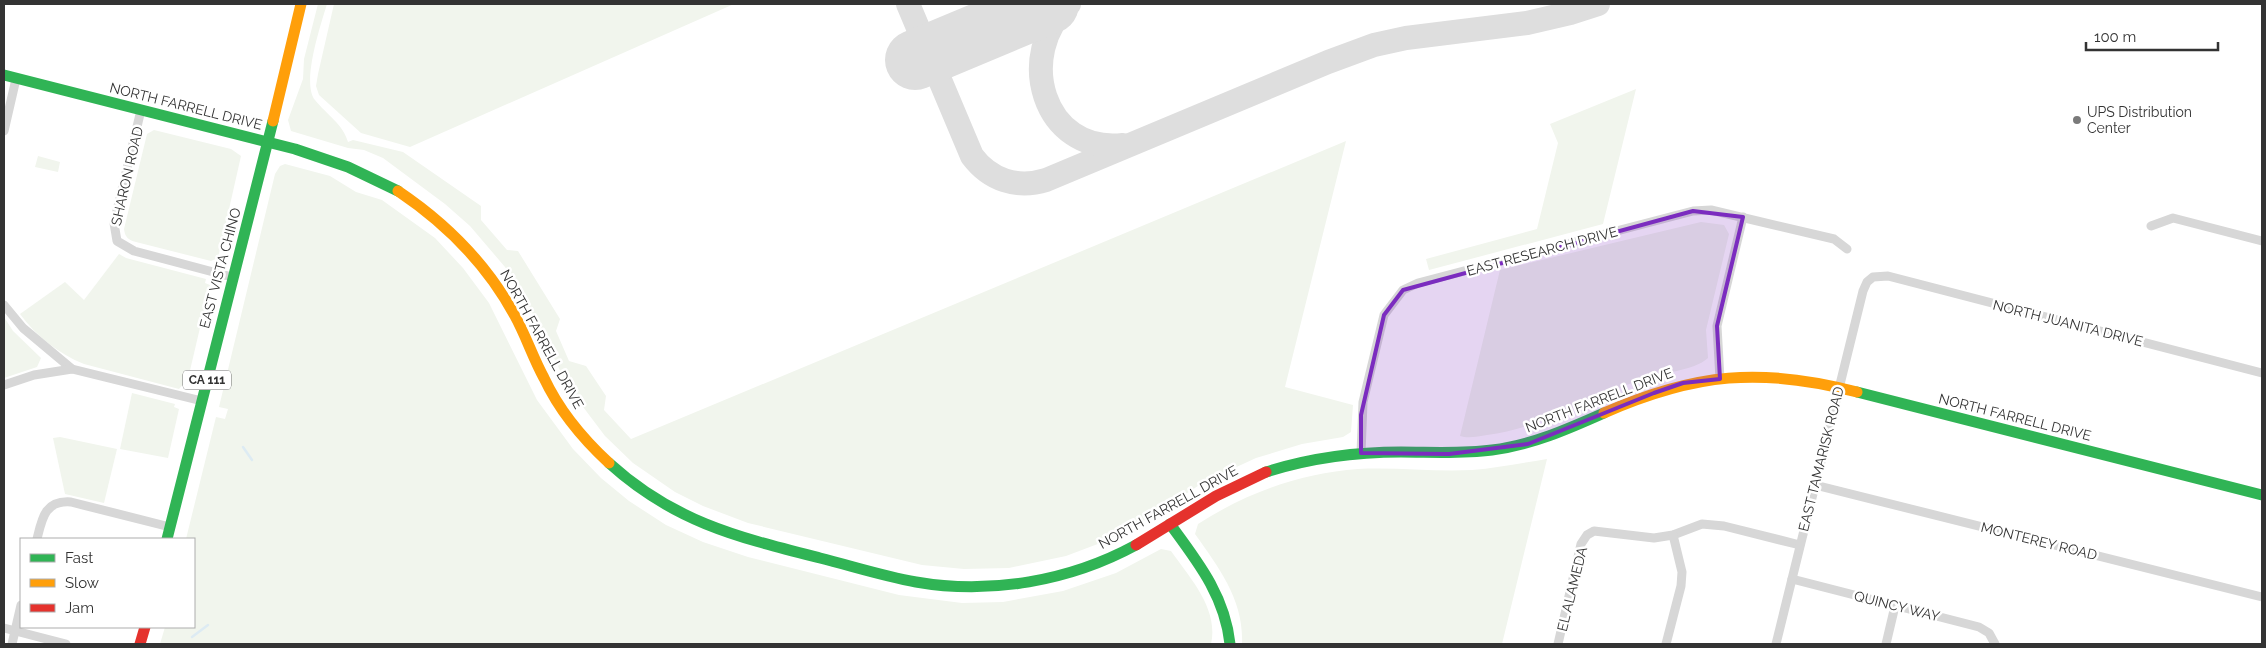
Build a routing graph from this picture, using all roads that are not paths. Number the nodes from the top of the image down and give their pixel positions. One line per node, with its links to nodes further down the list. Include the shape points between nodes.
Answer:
1 (301, 4): 6 (street, EAST VISTA CHINO / CA 111)
2 (4, 75): 3 (street, NORTH FARRELL DRIVE)
3 (16, 79): 4 (street, NORTH FARRELL DRIVE); 5 (street)
4 (142, 110): 6 (street, NORTH FARRELL DRIVE); 11 (street, SHARON ROAD, via 114,223 117,242 134,252)
5 (4, 131)
6 (268, 142): 11 (street, EAST VISTA CHINO / CA 111); 23 (street, NORTH FARRELL DRIVE, via 335,161 379,180 416,202 445,226 480,262 494,282 524,334 548,388 581,434 602,458 633,484 666,507 703,525 896,578 977,587 1023,583 1085,568 1122,553)
7 (1743, 217): 10 (street, EAST RESEARCH DRIVE, via 1834,239); 16 (street, via 1717,326); 20 (street, EAST RESEARCH DRIVE, via 1711,210 1693,211 1403,290 1384,315 1363,402)
8 (2151, 226): 9 (street, via 2173,218)
9 (2262, 240)
10 (1847, 250)
11 (232, 277): 19 (street, EAST VISTA CHINO / CA 111)
12 (1872, 277): 15 (street, NORTH JUANITA DRIVE, via 1895,278); 18 (street, EAST TAMARISK ROAD, via 1863,291)
13 (4, 305): 14 (street, via 23,328)
14 (72, 369): 17 (street, via 34,375); 19 (street)
15 (2262, 372)
16 (1720, 379): 18 (street, NORTH FARRELL DRIVE, via 1794,376); 20 (street, NORTH FARRELL DRIVE, via 1684,383 1567,430 1513,447 1449,454)
17 (4, 385)
18 (1839, 388): 21 (street, EAST TAMARISK ROAD); 22 (street, NORTH FARRELL DRIVE)
19 (202, 401): 24 (street, EAST VISTA CHINO / CA 111)
20 (1361, 453): 23 (street, NORTH FARRELL DRIVE, via 1298,463 1263,473 1222,491)
21 (1815, 485): 28 (street, EAST TAMARISK ROAD); 30 (street, MONTEREY ROAD)
22 (2262, 495)
23 (1170, 524): 39 (street, via 1219,596)
24 (170, 527): 26 (street, via 59,501 42,518); 27 (street, EAST VISTA CHINO / CA 111)
25 (1673, 534): 28 (street, via 1702,524); 40 (street, EL ALAMEDA, via 1654,538 1604,530 1587,535 1581,544); 41 (street, via 1682,572)
26 (37, 538)
27 (167, 538)
28 (1800, 544): 29 (street, EAST TAMARISK ROAD)
29 (1792, 579): 31 (street, QUINCY WAY); 42 (street, EAST TAMARISK ROAD)
30 (2262, 597)
31 (1896, 606): 43 (street); 44 (street, QUINCY WAY, via 1979,627 1989,633)
32 (20, 609): 35 (street)
33 (4, 628): 35 (street)
34 (145, 628): 38 (street)
35 (15, 631): 36 (street); 37 (street)
36 (12, 644)
37 (66, 644)
38 (140, 644)
39 (1230, 644)
40 (1558, 644)
41 (1666, 644)
42 (1776, 644)
43 (1886, 644)
44 (1995, 644)

